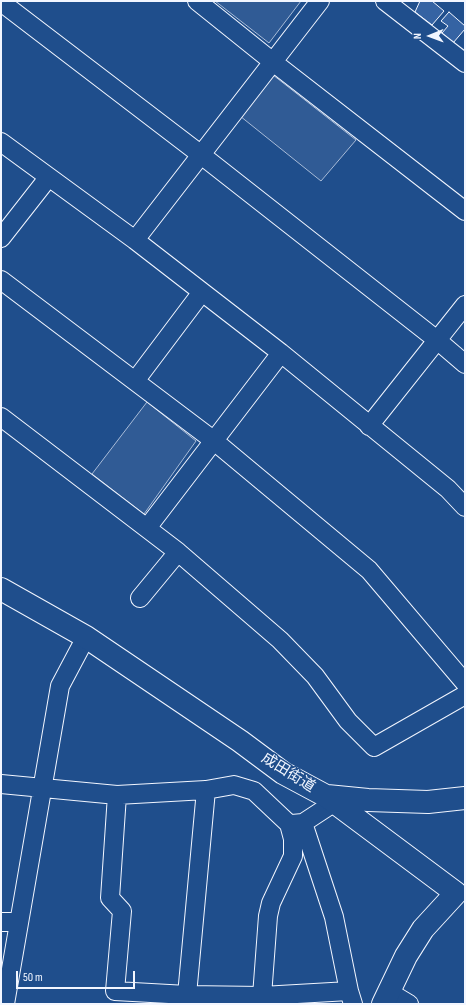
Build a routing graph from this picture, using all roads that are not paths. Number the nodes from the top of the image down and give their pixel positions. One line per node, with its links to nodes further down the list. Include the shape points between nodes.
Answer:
1 (197, 1): 5 (street)
2 (320, 1): 5 (street)
3 (385, 1): 6 (street)
4 (1, 2): 8 (street)
5 (272, 62): 8 (street); 10 (street)
6 (465, 63)
7 (1, 142): 9 (street)
8 (200, 154): 12 (street); 16 (street)
9 (48, 178): 11 (street); 12 (street)
10 (465, 211)
11 (1, 238)
12 (135, 240): 14 (street)
13 (1, 280): 19 (street)
14 (202, 292): 17 (street); 19 (street)
15 (465, 304): 16 (street)
16 (437, 340): 18 (street); 21 (street)
17 (280, 353): 21 (street); 22 (street)
18 (465, 364)
19 (135, 381): 22 (street)
20 (1, 417): 24 (street)
21 (370, 426): 23 (street)
22 (213, 440): 24 (street); 29 (street, via 369,570)
23 (465, 507)
24 (147, 528): 25 (street)
25 (178, 552): 27 (street); 30 (street, via 280,640 316,676 358,734 374,747)
26 (1, 589): 28 (highway, 成田街道)
27 (140, 598)
28 (86, 637): 32 (street, via 60,686); 36 (highway, 成田街道, via 283,773)
29 (465, 683)
30 (465, 695)
31 (1, 784): 32 (street)
32 (42, 789): 34 (street); 40 (street)
33 (206, 790): 34 (street); 37 (street, via 234,786 254,791); 41 (street)
34 (116, 795): 41 (street, via 110,898 122,911 115,991)
35 (465, 798): 36 (highway, via 428,802)
36 (330, 799): 37 (street); 38 (highway, 成田街道)
37 (296, 823): 42 (street, via 334,917); 44 (street, via 293,856 271,903 268,916)
38 (462, 888): 43 (highway, 成田街道, via 423,929 406,956)
39 (1, 922): 40 (street)
40 (19, 922): 45 (street)
41 (187, 995): 44 (street)
42 (351, 998): 44 (street)
43 (386, 998): 46 (street)
44 (260, 1000)
45 (5, 1004)
46 (409, 1004)

